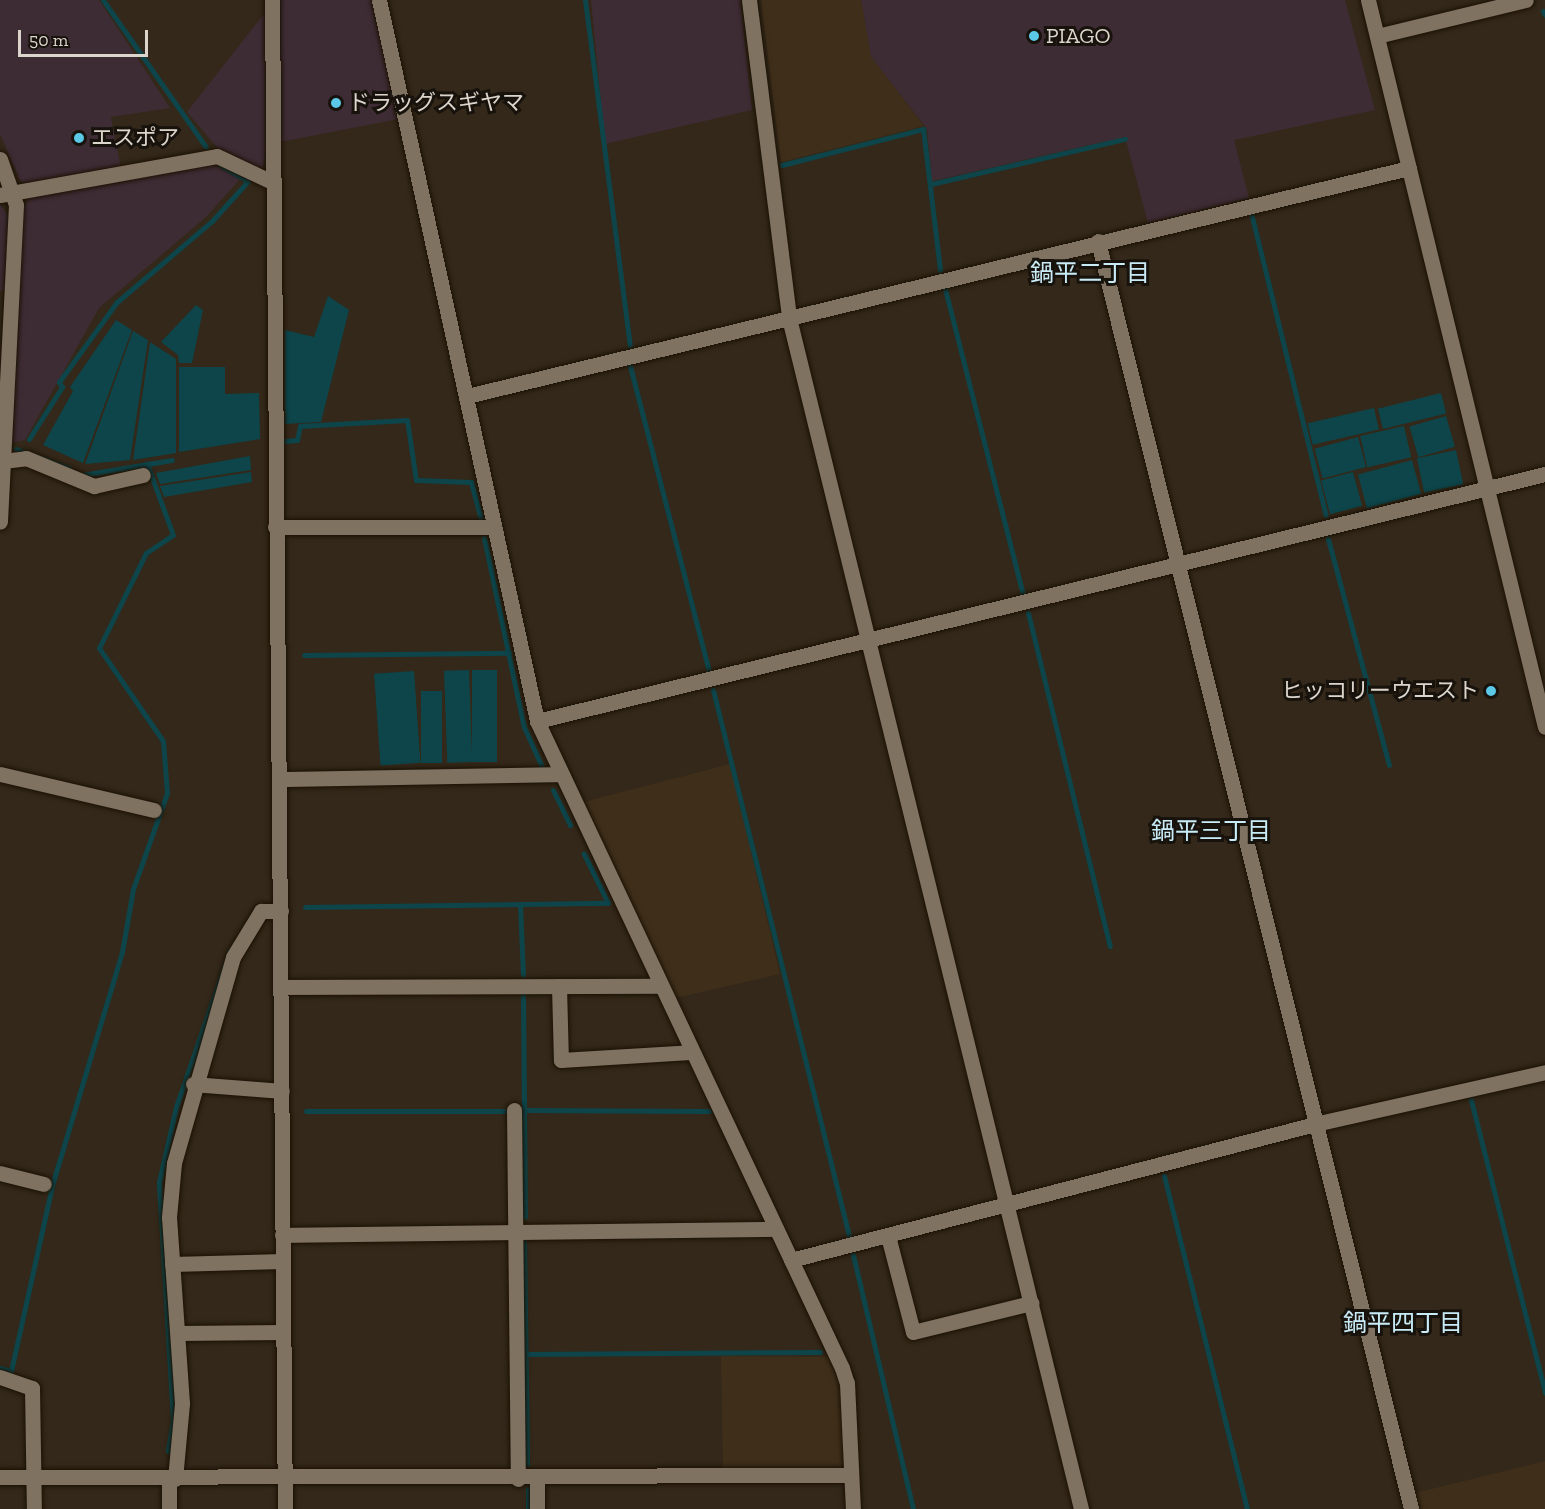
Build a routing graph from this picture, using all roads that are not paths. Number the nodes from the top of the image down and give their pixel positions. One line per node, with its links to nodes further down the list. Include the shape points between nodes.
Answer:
1 (272, 0): 9 (street)
2 (380, 0): 13 (street)
3 (749, 0): 12 (street)
4 (1368, 0): 6 (street)
5 (1526, 0): 6 (street)
6 (1377, 36): 8 (street)
7 (0, 159): 10 (street)
8 (1408, 168): 11 (street); 17 (street)
9 (272, 182): 10 (street, via 217,156); 19 (street)
10 (6, 194): 14 (street)
11 (1098, 241): 12 (street); 21 (street)
12 (789, 318): 13 (street); 22 (street)
13 (467, 396): 20 (street)
14 (3, 461): 16 (street, via 26,458 94,486); 18 (street)
15 (1545, 474): 17 (street)
16 (142, 475)
17 (1487, 488): 21 (street); 24 (street)
18 (0, 522)
19 (275, 527): 20 (street); 27 (street)
20 (493, 527): 23 (street)
21 (1177, 565): 22 (street); 38 (street)
22 (870, 641): 23 (street); 41 (street)
23 (537, 721): 26 (street)
24 (1545, 727)
25 (0, 774): 28 (street)
26 (559, 774): 27 (street); 31 (street)
27 (279, 779): 29 (street)
28 (154, 810)
29 (281, 911): 32 (street); 35 (street, via 261,911 233,957)
30 (559, 986): 31 (street); 32 (street); 33 (street, via 561,1060)
31 (658, 986): 33 (street)
32 (282, 987): 36 (street)
33 (690, 1052): 42 (street)
34 (1545, 1072): 38 (street)
35 (194, 1084): 36 (street); 48 (street, via 170,1184)
36 (282, 1090): 44 (street)
37 (514, 1110): 43 (street)
38 (1315, 1124): 41 (street); 66 (street)
39 (0, 1173): 40 (street)
40 (44, 1184)
41 (1007, 1205): 45 (street); 49 (street)
42 (776, 1229): 43 (street); 46 (street)
43 (515, 1233): 44 (street); 57 (street)
44 (282, 1235): 47 (street)
45 (888, 1236): 46 (street); 49 (street, via 913,1332)
46 (791, 1260): 53 (street, via 847,1383)
47 (283, 1261): 48 (street); 50 (street)
48 (172, 1264): 51 (street)
49 (1031, 1303): 65 (street)
50 (283, 1332): 51 (street); 59 (street)
51 (178, 1333): 56 (street, via 182,1403)
52 (0, 1377): 55 (street, via 32,1388)
53 (851, 1475): 58 (street); 64 (street)
54 (0, 1477): 55 (street)
55 (35, 1477): 56 (street); 60 (street)
56 (172, 1479): 59 (street); 61 (street)
57 (518, 1479): 58 (street); 59 (street)
58 (537, 1479): 63 (street)
59 (285, 1480): 62 (street)
60 (34, 1509)
61 (169, 1509)
62 (285, 1509)
63 (537, 1509)
64 (853, 1509)
65 (1081, 1509)
66 (1411, 1509)

